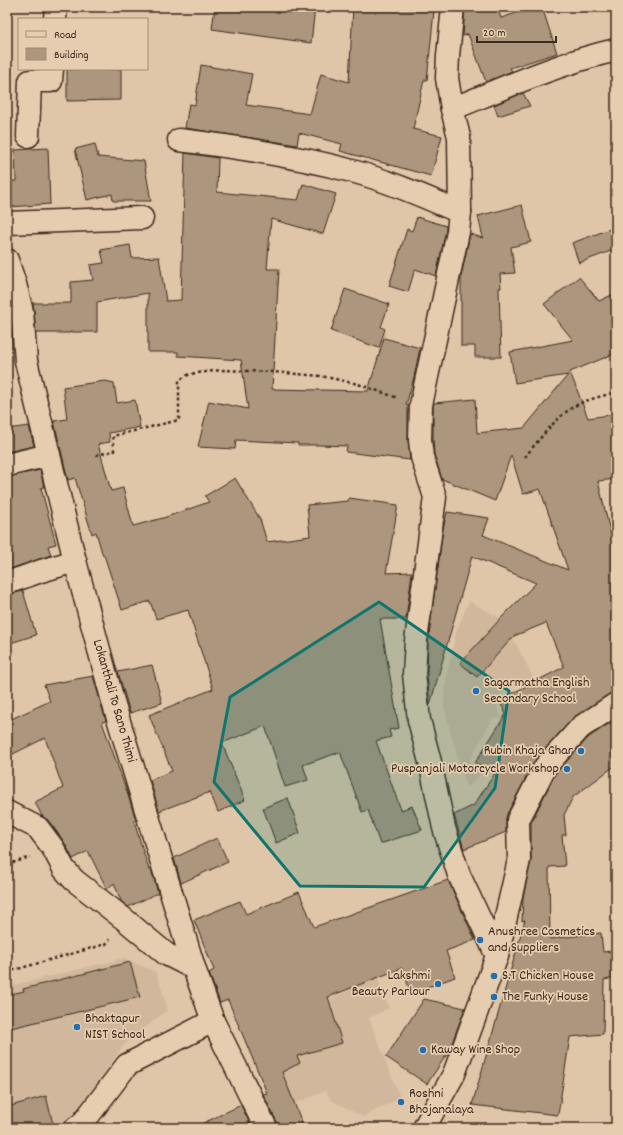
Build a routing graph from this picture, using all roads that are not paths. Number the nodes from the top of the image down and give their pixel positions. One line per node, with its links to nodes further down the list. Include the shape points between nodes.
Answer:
1 (56, 7): 3 (street)
2 (453, 7): 6 (street, via 447,78)
3 (55, 18)
4 (616, 50): 6 (street, via 534,75)
5 (52, 70): 7 (street, via 51,81 30,80)
6 (452, 109): 9 (street, via 459,137)
7 (28, 136)
8 (179, 140): 9 (street, via 282,155 353,172)
9 (460, 212): 19 (street, via 458,232 421,405 422,457 434,497 414,674 419,720 444,828 459,875)
10 (142, 218): 11 (street)
11 (7, 223)
12 (7, 260): 13 (street, Lokanthali To Sano Thimi, via 22,312 26,361)
13 (48, 455): 14 (street); 15 (street, Lokanthali To Sano Thimi)
14 (7, 465)
15 (75, 561): 16 (street); 20 (street, Lokanthali To Sano Thimi, via 114,705)
16 (7, 583)
17 (616, 704): 19 (street, via 581,727 545,767 518,820 519,860)
18 (7, 812): 20 (street, via 38,828 74,880 166,954)
19 (497, 956): 24 (street, via 454,1074)
20 (194, 968): 21 (street, Lokanthali To Sano Thimi)
21 (213, 1021): 22 (street, via 127,1065 82,1124); 23 (street, Lokanthali To Sano Thimi)
22 (76, 1128)
23 (266, 1128)
24 (424, 1128)

